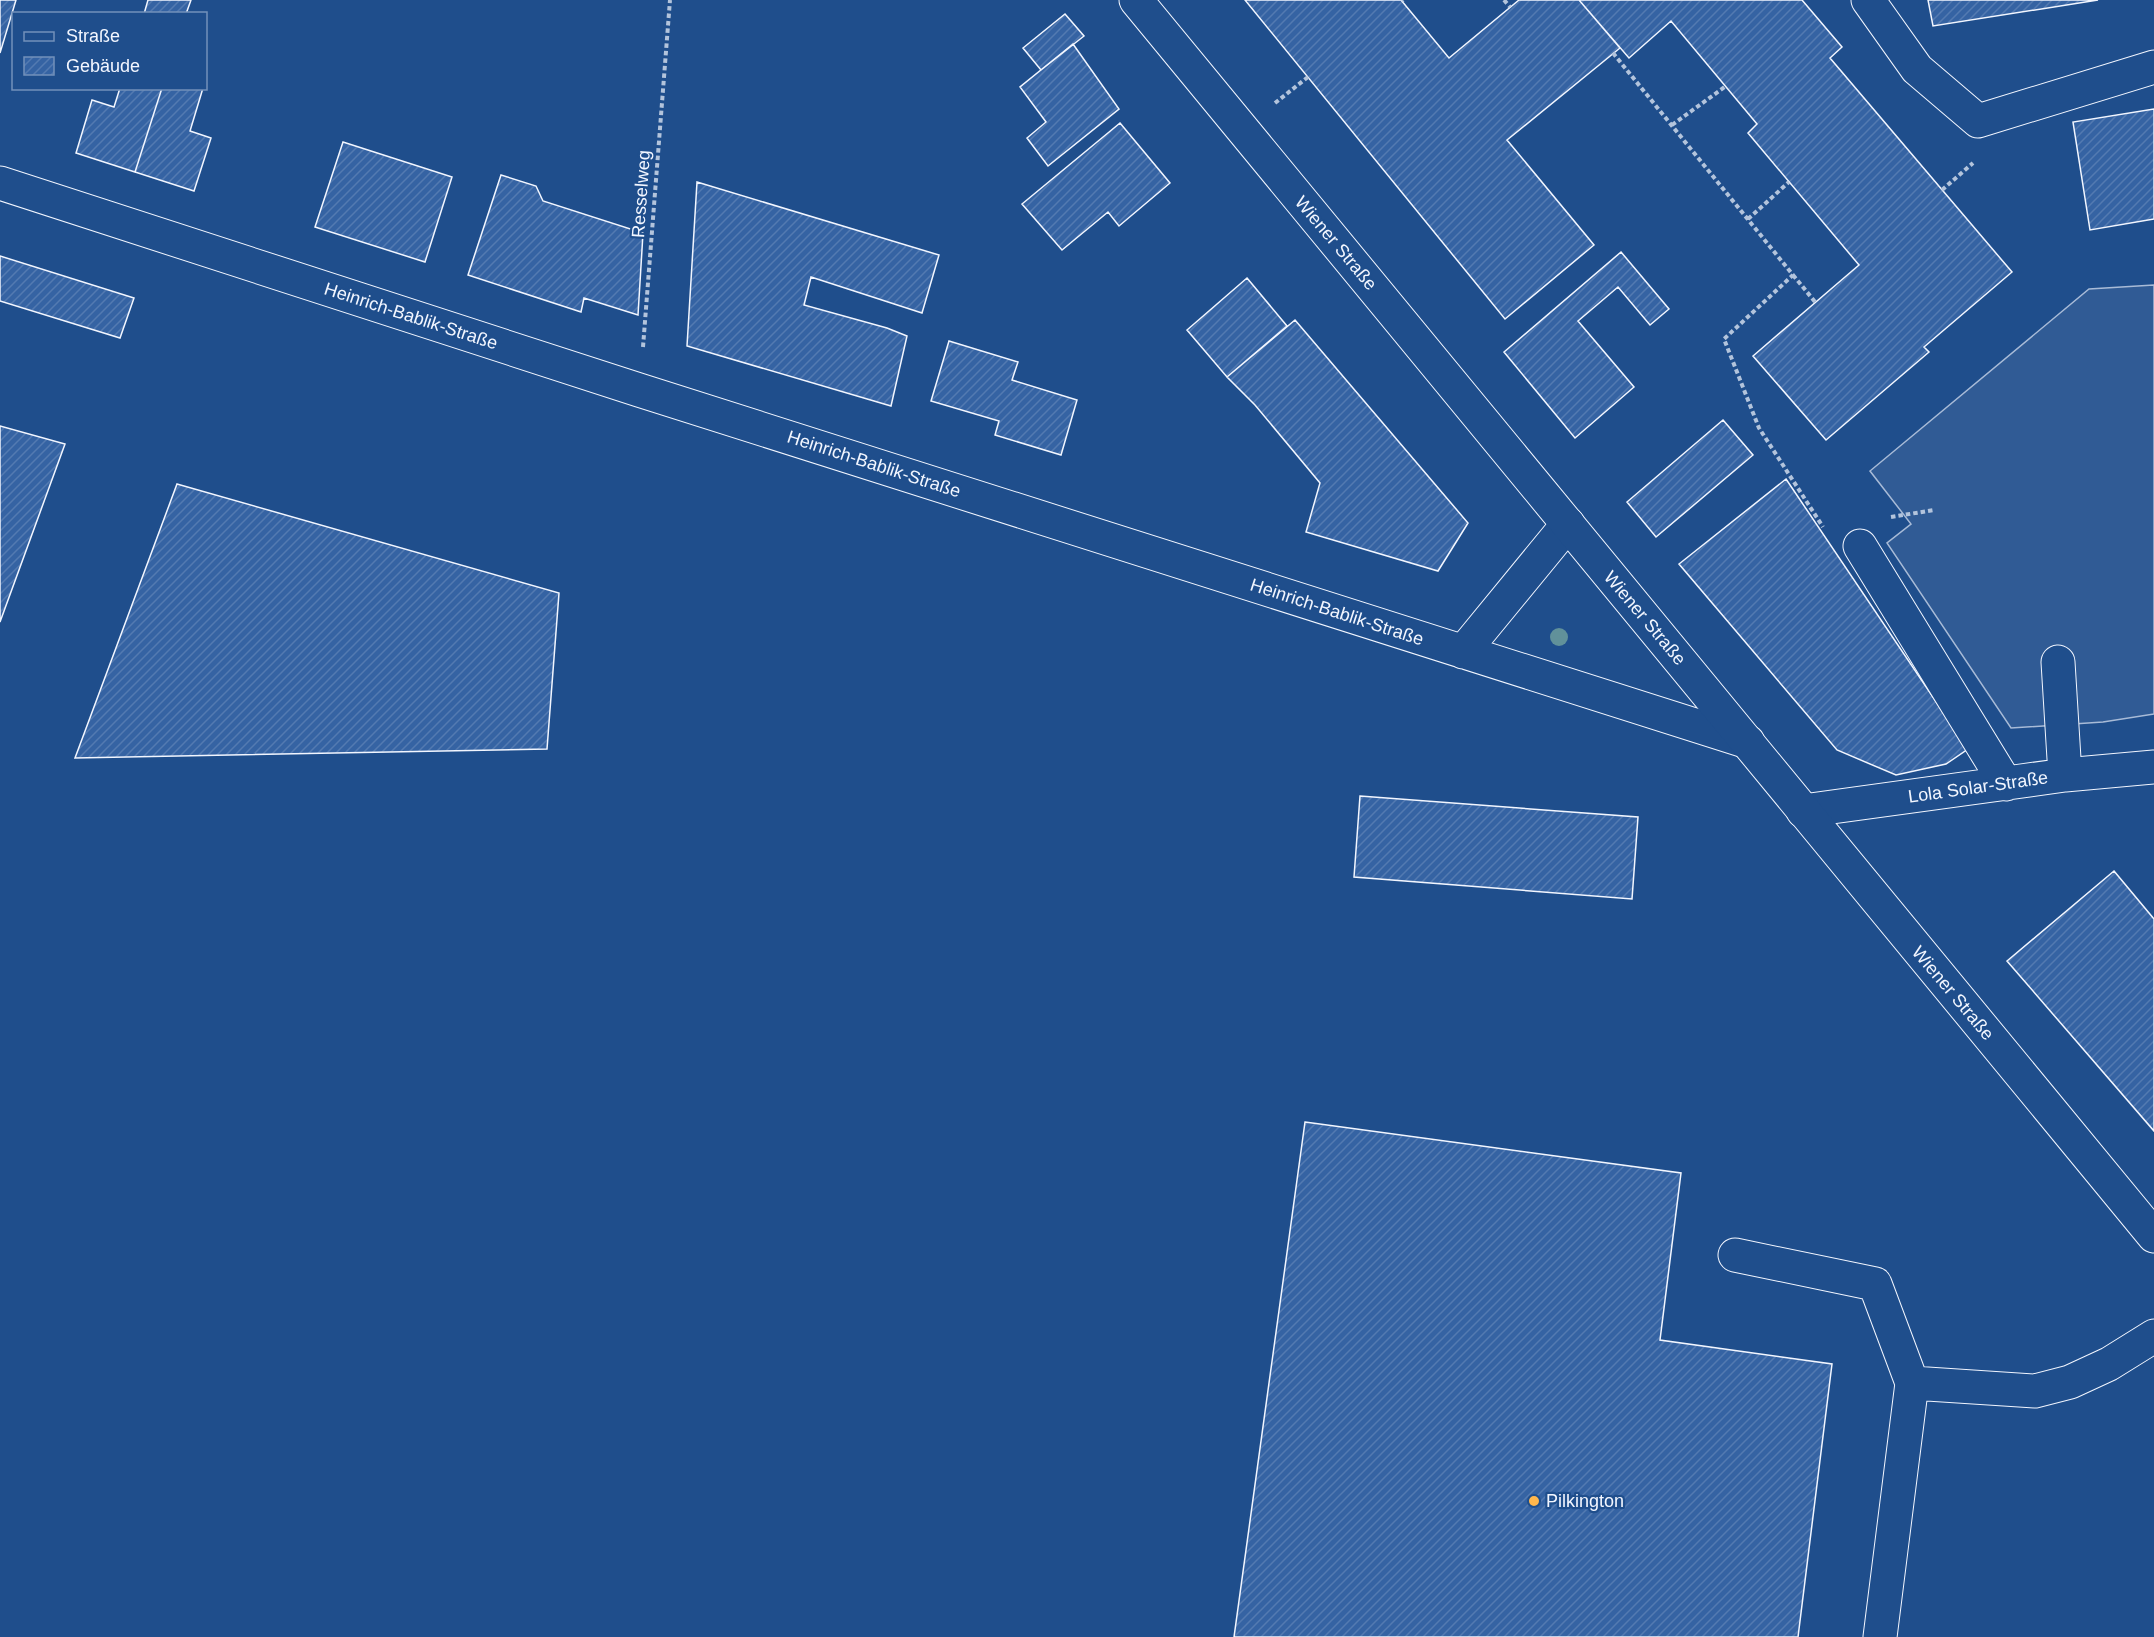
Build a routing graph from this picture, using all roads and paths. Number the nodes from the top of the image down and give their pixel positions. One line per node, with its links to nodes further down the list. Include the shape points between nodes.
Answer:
1 (670, 0): 15 (path, Resselweg)
2 (1136, 0): 18 (street, Wiener Straße)
3 (1504, 0): 5 (path)
4 (1868, 0): 7 (street, via 1917,69 1978,120)
5 (1510, 8)
6 (1613, 53): 9 (path)
7 (2154, 68)
8 (1726, 86): 9 (path)
9 (1672, 125): 12 (path)
10 (1789, 182): 12 (path)
11 (0, 183): 15 (street, Heinrich-Bablik-Straße)
12 (1748, 219): 13 (path)
13 (1793, 275): 14 (path); 19 (path, via 1724,339 1759,428)
14 (1816, 303)
15 (639, 390): 21 (street, Heinrich-Bablik-Straße)
16 (1934, 510): 17 (path)
17 (1890, 518)
18 (1568, 524): 21 (street); 23 (street, Wiener Straße)
19 (1824, 529)
20 (1860, 546): 26 (street)
21 (1463, 652): 23 (street, Heinrich-Bablik-Straße)
22 (2058, 662): 25 (street)
23 (1748, 742): 27 (street, Wiener Straße)
24 (2154, 767): 25 (street, Lola Solar-Straße)
25 (2065, 775): 26 (street, Lola Solar-Straße)
26 (2006, 784): 27 (street, Lola Solar-Straße)
27 (1803, 811): 28 (street, Wiener Straße)
28 (2154, 1236)
29 (1736, 1255): 31 (street, via 1875,1284)
30 (2154, 1336): 31 (street, via 2109,1364 2070,1382 2035,1391)
31 (1912, 1383): 32 (street)
32 (1880, 1637)

